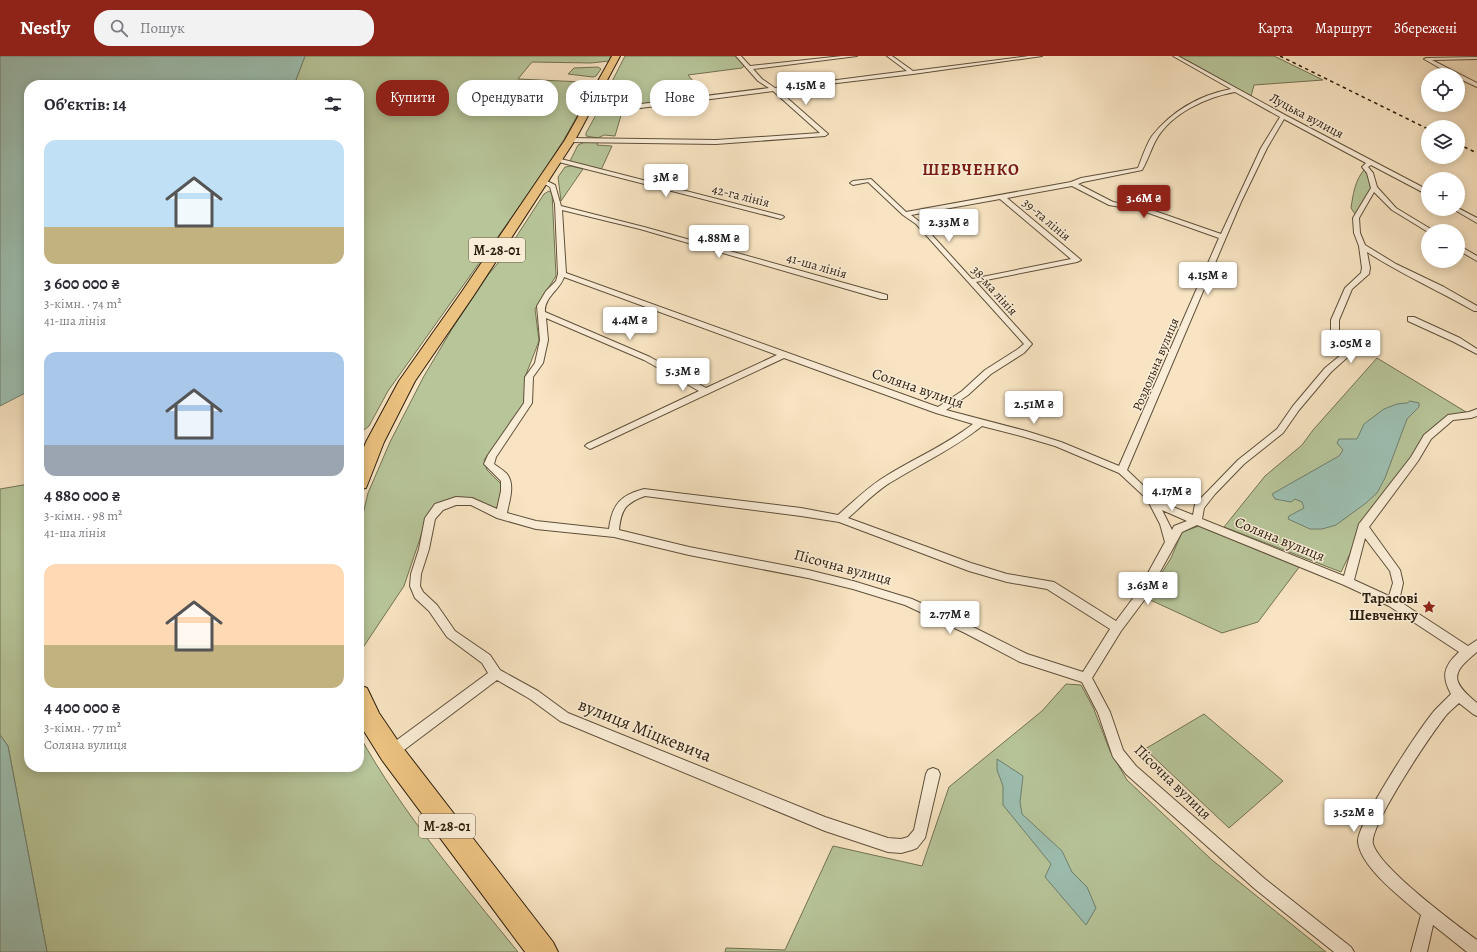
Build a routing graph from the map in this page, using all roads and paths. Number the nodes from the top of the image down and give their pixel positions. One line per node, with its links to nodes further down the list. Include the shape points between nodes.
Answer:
1 (616, 56): 13 (highway, М-28-01)
2 (738, 56): 9 (street)
3 (855, 56): 7 (street)
4 (889, 56): 11 (street)
5 (1039, 56): 11 (street)
6 (1175, 56): 16 (street, Луцька вулиця)
7 (826, 58): 9 (street)
8 (1477, 58): 10 (street, via 1426,59)
9 (748, 68): 15 (street)
10 (1443, 68)
11 (913, 73): 15 (street)
12 (1465, 79): 14 (street)
13 (603, 80)
14 (1477, 85)
15 (775, 90): 17 (street); 20 (street, via 825,134 716,142)
16 (1236, 90): 19 (street, Луцька вулиця); 25 (street, via 1216,94 1172,118 1154,138 1140,169 1081,180)
17 (642, 106)
18 (583, 116): 20 (highway, М-28-01)
19 (1283, 116): 22 (street, Луцька вулиця); 35 (street, Роздольна вулиця, via 1264,148)
20 (570, 140): 21 (highway, М-28-01)
21 (557, 160): 23 (highway, М-28-01); 32 (street, 42-га лінія)
22 (1370, 162): 26 (street, via 1365,167 1370,173); 27 (street, Луцька вулиця)
23 (543, 181): 29 (street, via 553,186); 53 (highway, М-28-01, via 407,381)
24 (853, 183): 30 (street, 38-ма лінія, via 869,180)
25 (1073, 184): 28 (street); 35 (street, via 1111,204 1144,209)
26 (1374, 188): 34 (street, via 1394,209); 36 (street, via 1364,209 1356,218)
27 (1421, 189)
28 (1002, 197): 30 (street); 40 (street, 39-та лінія, via 1077,260)
29 (558, 207): 39 (street); 41 (street, 41-ша лінія, via 650,230)
30 (905, 214): 40 (street, 38-ма лінія, via 918,223)
31 (1465, 214): 33 (street)
32 (780, 217)
33 (1477, 221)
34 (1421, 225)
35 (1223, 237): 52 (street, Роздольна вулиця)
36 (1362, 246): 42 (street, via 1393,266); 58 (street, via 1365,274 1349,288 1335,320 1335,330 1346,348 1346,356 1328,370 1280,431 1241,462 1212,492 1199,507)
37 (1465, 252): 38 (street)
38 (1477, 259)
39 (562, 274): 43 (street, via 541,306); 46 (street, Соляна вулиця)
40 (970, 281): 48 (street, 38-ма лінія, via 1028,344)
41 (884, 297)
42 (1477, 309)
43 (541, 313): 47 (street, via 681,375); 56 (street, via 544,340 539,363 529,377 528,403 495,449 489,464 504,477 506,487)
44 (1411, 319): 45 (street)
45 (1477, 352)
46 (783, 355): 47 (street); 48 (street, Соляна вулиця)
47 (706, 392): 51 (street)
48 (939, 411): 50 (street, Соляна вулиця)
49 (1477, 412): 59 (street, via 1451,417 1427,436 1415,459)
50 (980, 423): 52 (street, Соляна вулиця, via 1058,444); 57 (street, via 961,438 888,479)
51 (590, 446)
52 (1122, 470): 54 (street, Соляна вулиця)
53 (364, 471)
54 (1148, 495): 58 (street, Соляна вулиця, via 1169,510); 61 (street, via 1165,524)
55 (439, 507): 56 (street, Пісочна вулиця, via 447,503 472,502); 66 (street, вулиця Міцкевича, via 430,518 415,586 451,634 486,660)
56 (501, 516): 60 (street, Пісочна вулиця, via 536,525)
57 (840, 519): 60 (street, via 644,492 632,496 618,508); 64 (street, via 969,567 1007,578 1050,585)
58 (1197, 521): 61 (street, via 1178,529); 62 (street, Соляна вулиця)
59 (1363, 527): 62 (street); 63 (street, via 1395,570 1398,583)
60 (614, 533): 67 (street, Пісочна вулиця, via 853,585 908,602 1024,658)
61 (1170, 541): 64 (street, via 1142,596)
62 (1348, 582): 63 (street, Соляна вулиця)
63 (1393, 603): 65 (street, Соляна вулиця)
64 (1117, 628): 67 (street)
65 (1473, 649): 68 (street, via 1455,664 1451,672 1450,680)
66 (496, 674): 71 (street); 72 (street, вулиця Міцкевича, via 534,694 564,716 825,824 888,845 901,846 912,843 920,833)
67 (1086, 678): 76 (street, Пісочна вулиця, via 1104,712 1118,753 1131,770 1260,884)
68 (1459, 695): 70 (street); 73 (street, via 1440,713 1402,769 1368,828 1365,842 1380,869)
69 (364, 706): 71 (highway, М-28-01)
70 (1477, 710)
71 (391, 752): 75 (highway, М-28-01)
72 (933, 774)
73 (1429, 912): 74 (street); 77 (street)
74 (1477, 950)
75 (543, 952)
76 (1346, 952)
77 (1419, 952)

